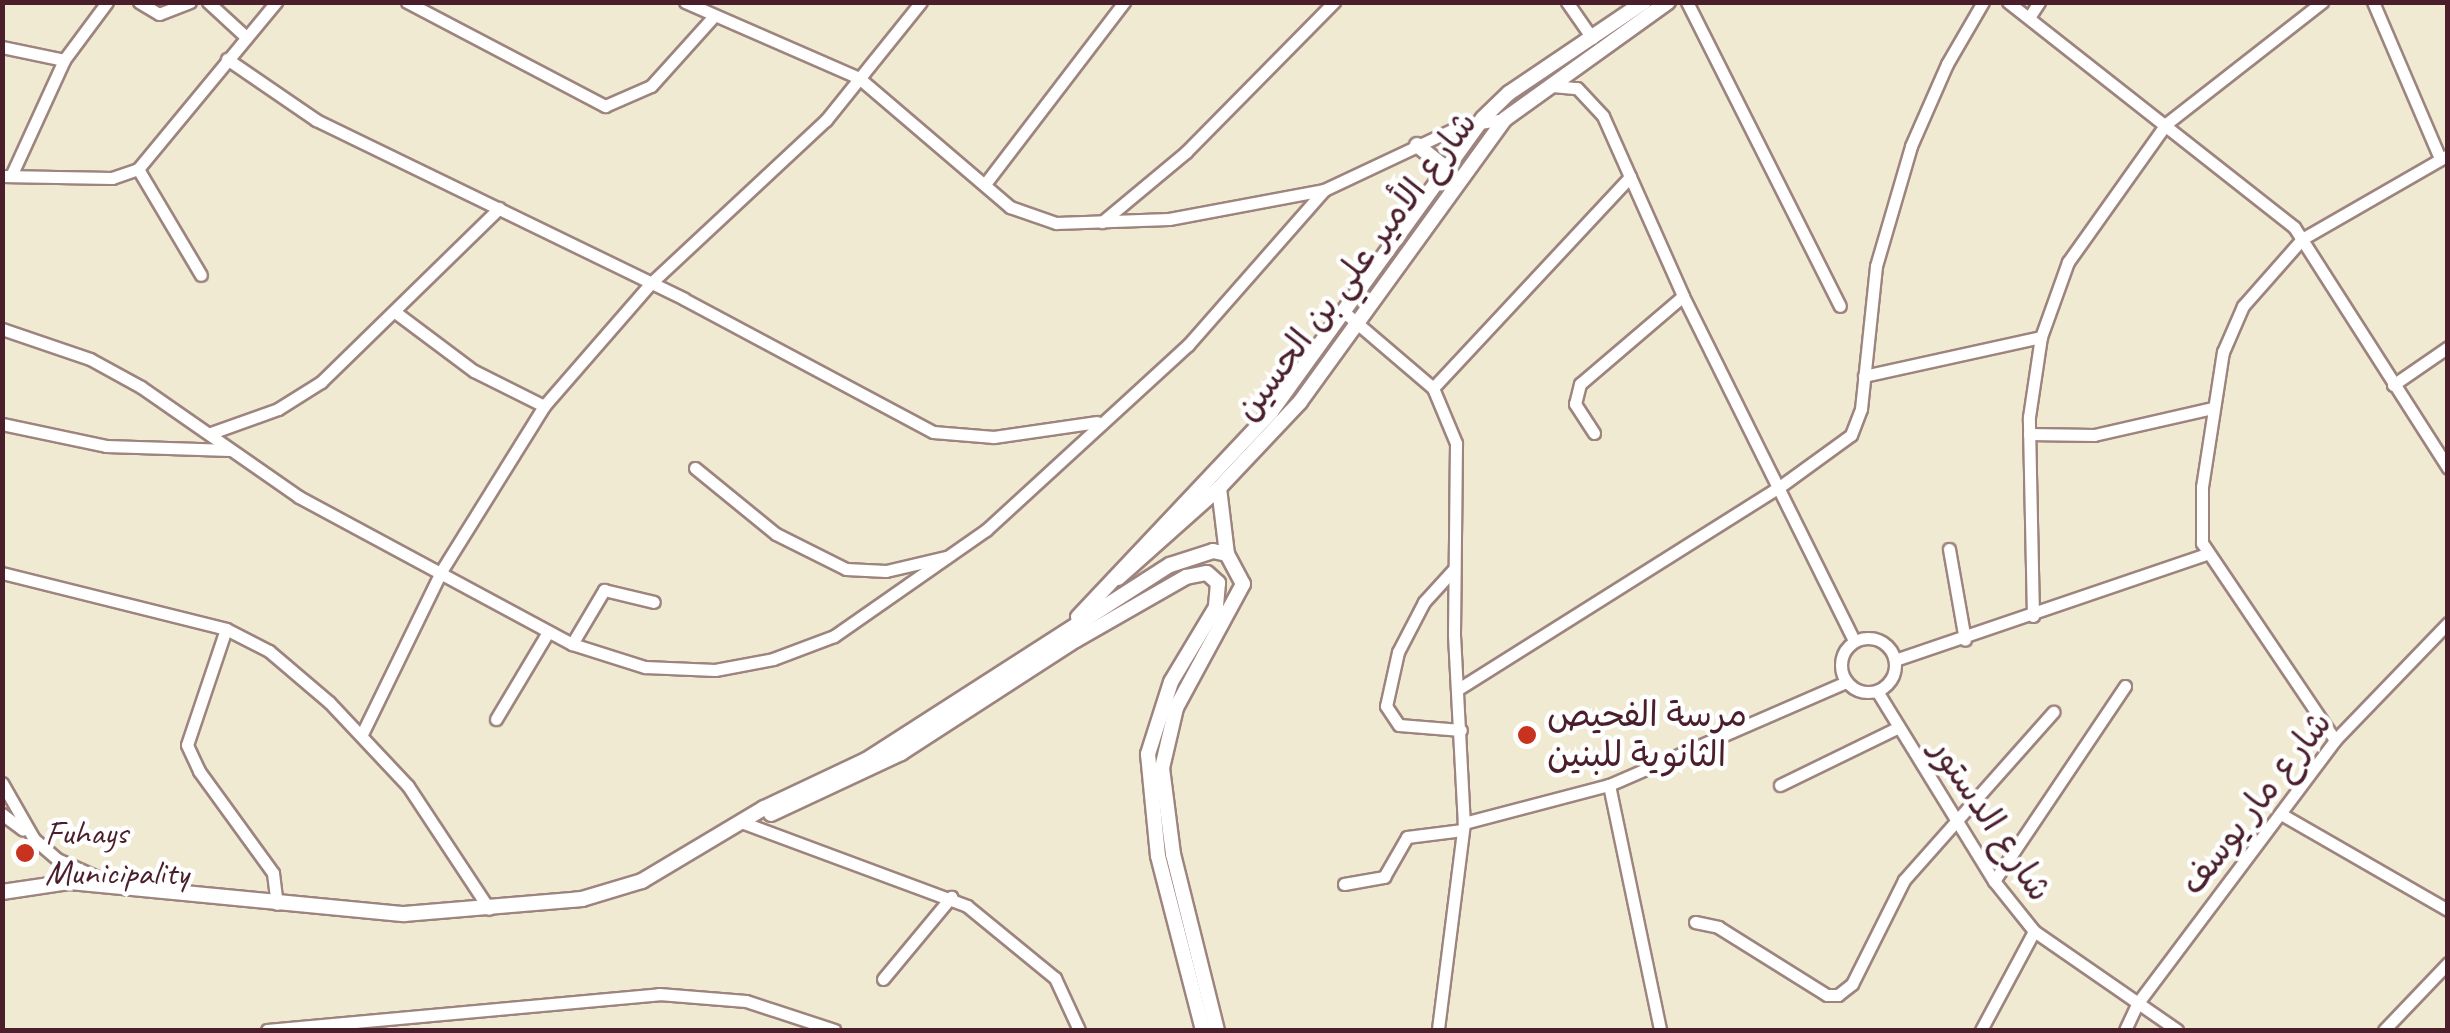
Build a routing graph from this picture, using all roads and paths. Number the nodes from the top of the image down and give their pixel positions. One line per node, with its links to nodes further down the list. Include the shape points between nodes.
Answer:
1 (107, 2): 26 (street)
2 (139, 2): 3 (street, via 158,14)
3 (190, 2)
4 (208, 2): 22 (street)
5 (276, 2): 22 (street)
6 (407, 2): 20 (street, via 604,106 651,86)
7 (686, 2): 20 (street)
8 (921, 2): 27 (street)
9 (1124, 2): 38 (street)
10 (1334, 2): 41 (street, via 1186,152)
11 (1567, 2): 23 (street)
12 (1644, 2): 23 (street, شارع الأمير علي بن الحسين)
13 (1668, 2): 28 (street, شارع الأمير علي بن الحسين)
14 (1687, 2): 46 (street)
15 (1983, 2): 53 (street, via 1911,146 1876,266)
16 (2008, 2): 21 (street)
17 (2039, 2): 21 (street)
18 (2322, 2): 31 (street)
19 (2373, 2): 33 (street)
20 (714, 16): 27 (street)
21 (2030, 16): 31 (street)
22 (245, 36): 25 (street)
23 (1592, 38): 29 (street, شارع الأمير علي بن الحسين)
24 (2, 47): 26 (street)
25 (227, 59): 35 (street); 40 (street, via 316,120)
26 (64, 60): 36 (street)
27 (859, 78): 38 (street); 44 (street, via 796,152)
28 (1544, 87): 30 (street, شارع الأمير علي بن الحسين); 37 (street, via 1577,88 1597,105)
29 (1483, 118): 30 (street); 32 (street); 34 (street, شارع الأمير علي بن الحسين)
30 (1505, 119): 49 (street, شارع الأمير علي بن الحسين)
31 (2166, 124): 42 (street); 51 (street, via 2085,232)
32 (1417, 144): 34 (street); 39 (street)
33 (2444, 156): 42 (street)
34 (1445, 168): 48 (street, شارع الأمير علي بن الحسين)
35 (138, 169): 36 (street, via 112,178); 43 (street)
36 (7, 176)
37 (1630, 177): 45 (street); 55 (street)
38 (985, 184): 41 (street, via 1028,218)
39 (1324, 190): 41 (street, via 1228,211); 58 (street, via 1188,346)
40 (499, 208): 44 (street); 47 (street)
41 (1102, 222)
42 (2302, 239): 54 (street); 57 (street, via 2243,306 2223,352)
43 (202, 275)
44 (652, 283): 56 (street); 58 (street, via 933,432 994,437)
45 (1684, 296): 61 (street, via 1580,384 1575,404); 67 (street)
46 (1840, 306)
47 (396, 312): 56 (street, via 474,371); 60 (street, via 301,396)
48 (1344, 312): 49 (street); 75 (street, شارع الأمير علي بن الحسين, via 1271,412)
49 (1358, 323): 55 (street); 66 (street, شارع الأمير علي بن الحسين, via 1300,402)
50 (2, 328): 60 (street, via 90,360)
51 (2041, 337): 53 (street); 62 (street)
52 (2448, 347): 54 (street)
53 (1864, 376): 67 (street, via 1850,435)
54 (2393, 385): 65 (street)
55 (1434, 388): 72 (street, via 1456,444)
56 (544, 406): 73 (street)
57 (2213, 408): 62 (street, via 2094,435); 71 (street, via 2200,513)
58 (1098, 422): 69 (street, via 1047,478)
59 (2, 424): 63 (street, via 106,446)
60 (211, 433): 63 (street)
61 (1594, 433)
62 (2029, 434): 77 (street)
63 (230, 450): 73 (street, via 299,497)
64 (694, 468): 69 (street, via 776,534 846,569 886,571)
65 (2448, 468)
66 (1219, 488): 70 (street); 75 (street, شارع الأمير علي بن الحسين)
67 (1778, 488): 82 (street); 88 (street)
68 (1949, 549): 83 (street)
69 (955, 554): 84 (street, via 834,636 773,659 682,672)
70 (1227, 554): 81 (street, via 1191,554); 118 (street, via 1241,576 1240,594 1176,708 1162,768)
71 (2207, 554): 77 (street); 95 (street)
72 (1454, 569): 88 (street); 93 (street, via 1424,602 1398,652 1386,706 1399,725)
73 (442, 570): 80 (street); 94 (street)
74 (2, 573): 79 (street)
75 (1108, 584): 81 (street, شارع الأمير علي بن الحسين)
76 (654, 602): 84 (street, via 604,590)
77 (2033, 616): 83 (street)
78 (2447, 625): 95 (street, شارع مار يوسف)
79 (226, 629): 94 (street, via 269,651); 112 (street, via 187,744 272,872)
80 (548, 632): 84 (street); 91 (street)
81 (1074, 633): 102 (street, شارع الأمير علي بن الحسين, via 896,743); 118 (street, via 1186,577 1202,572 1218,583 1216,607 1171,682 1148,754 1155,840)
82 (1854, 640): 85 (street, via 1880,640); 86 (street, via 1840,659)
83 (1966, 640): 85 (street)
84 (572, 644)
85 (1895, 660): 89 (street, via 1892,678)
86 (1846, 682): 89 (street); 97 (street)
87 (2124, 686): 107 (street)
88 (1460, 688): 93 (street)
89 (1878, 691): 92 (street, شارع الدستور)
90 (2054, 712): 101 (street)
91 (496, 719)
92 (1897, 728): 98 (street); 101 (street, شارع الدستور)
93 (1461, 730): 103 (street)
94 (362, 734): 113 (street, via 438,826)
95 (2335, 740): 100 (street, شارع مار يوسف)
96 (2, 784): 104 (street)
97 (1609, 785): 103 (street); 129 (street)
98 (1780, 785)
99 (2, 814): 104 (street)
100 (2280, 814): 114 (street); 120 (street, شارع مار يوسف)
101 (1955, 820): 107 (street, شارع الدستور); 115 (street, via 1904,880 1852,984 1838,995 1827,995 1718,927)
102 (746, 822): 111 (street); 113 (street, شارع الأمير علي بن الحسين, via 642,881 582,899)
103 (1463, 827): 108 (street, via 1408,837 1384,877); 128 (street)
104 (34, 839): 105 (street)
105 (57, 859): 106 (street); 109 (street)
106 (51, 881): 109 (street, شارع الأمير علي بن الحسين); 110 (street, شارع الأمير علي بن الحسين)
107 (1994, 881): 116 (street, شارع الدستور)
108 (1344, 884)
109 (120, 886): 112 (street, شارع الأمير علي بن الحسين)
110 (2, 892)
111 (951, 897): 119 (street); 124 (street, via 1006,932 1056,978)
112 (277, 904): 113 (street, شارع الأمير علي بن الحسين, via 404,914)
113 (489, 909)
114 (2448, 910)
115 (1695, 922)
116 (2034, 931): 120 (street, شارع الدستور); 130 (street)
117 (2448, 963): 133 (street)
118 (1194, 970): 121 (street); 127 (street)
119 (883, 979)
120 (2137, 1004): 131 (street, شارع مار يوسف); 132 (street, شارع الدستور)
121 (1197, 1012): 125 (street); 126 (street)
122 (267, 1030): 123 (street, via 659,994 746,1001)
123 (834, 1030)
124 (1078, 1030)
125 (1193, 1030)
126 (1202, 1030)
127 (1218, 1030)
128 (1438, 1030)
129 (1660, 1030)
130 (1981, 1030)
131 (2125, 1030)
132 (2177, 1030)
133 (2384, 1030)

